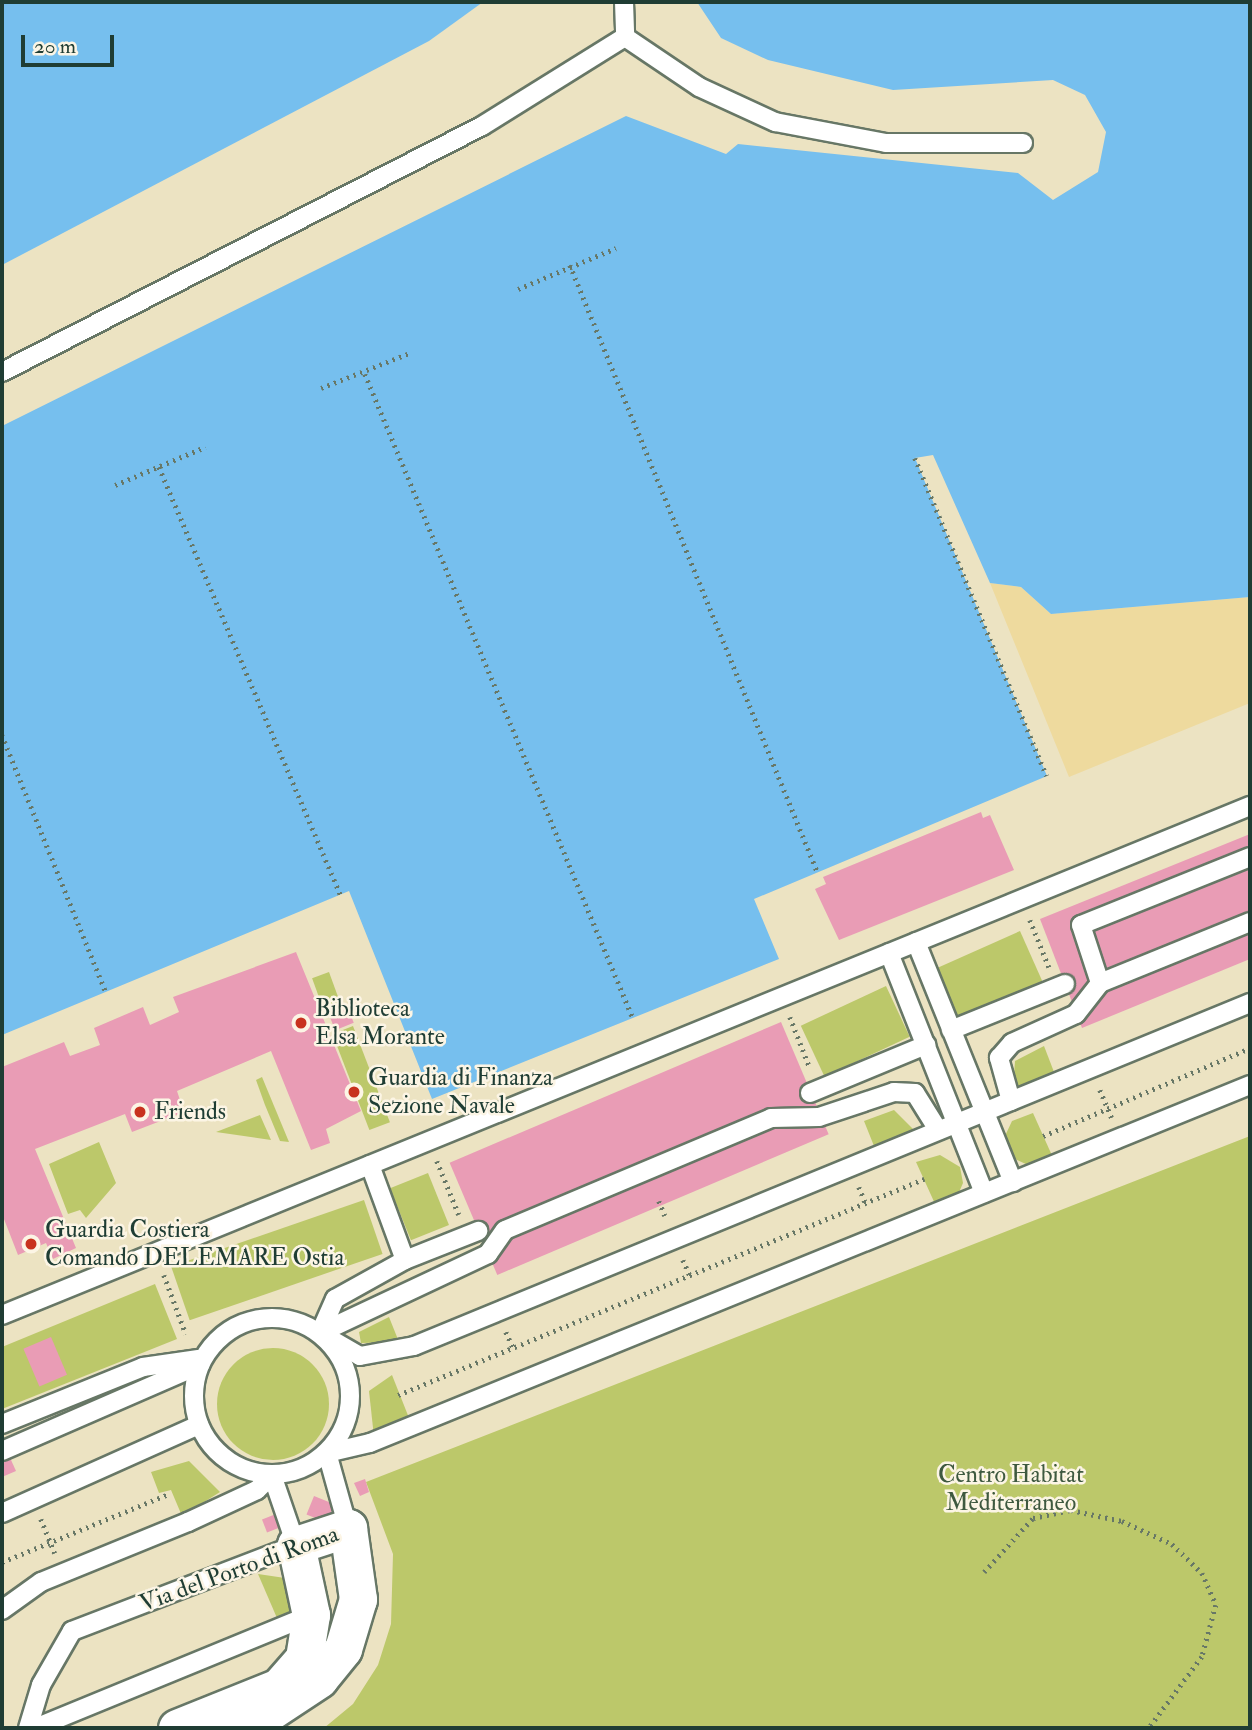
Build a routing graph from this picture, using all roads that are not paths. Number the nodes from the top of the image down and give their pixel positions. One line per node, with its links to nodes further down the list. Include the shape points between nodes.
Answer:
1 (624, 2): 2 (lane)
2 (625, 37): 3 (lane, via 742,109 808,132 927,145); 4 (lane, via 482,126)
3 (1023, 143)
4 (2, 372)
5 (1250, 806): 8 (lane)
6 (1250, 857): 10 (lane, via 1081,925)
7 (1250, 922): 10 (lane)
8 (916, 942): 9 (lane); 13 (lane)
9 (890, 953): 14 (lane); 21 (lane)
10 (1100, 983): 17 (lane, via 1076,1014 1012,1043 999,1058)
11 (1061, 985): 13 (lane)
12 (1250, 1003): 17 (lane)
13 (951, 1030): 18 (lane)
14 (926, 1045): 16 (lane); 19 (lane)
15 (1250, 1085): 22 (lane)
16 (814, 1091)
17 (1011, 1101): 18 (lane)
18 (984, 1112): 19 (lane); 22 (lane)
19 (956, 1123): 20 (lane); 23 (lane)
20 (937, 1130): 27 (lane, via 414,1346 360,1356); 27 (lane, via 915,1093 894,1093 820,1117 771,1118 505,1230 488,1254)
21 (370, 1165): 25 (lane); 26 (lane)
22 (1013, 1182): 23 (lane)
23 (984, 1193): 32 (lane, via 370,1443)
24 (473, 1233): 25 (lane)
25 (405, 1260): 27 (lane, via 335,1299)
26 (2, 1315)
27 (320, 1333): 28 (lane, via 299,1322 253,1320 231,1330); 32 (lane, via 349,1378 343,1431)
28 (203, 1362): 29 (lane, via 143,1367); 30 (lane, via 194,1405); 31 (lane)
29 (2, 1424)
30 (199, 1425): 33 (lane, via 228,1461); 34 (lane)
31 (2, 1451)
32 (327, 1453): 33 (lane, via 311,1465); 35 (lane)
33 (272, 1475): 36 (lane); 37 (lane, via 257,1490 188,1522 41,1582)
34 (2, 1513)
35 (348, 1528): 36 (street, Via del Porto di Roma); 42 (street, Via del Porto di Roma, via 358,1599 343,1649 319,1679)
36 (296, 1545): 38 (street); 39 (lane, Via del Porto di Roma, via 72,1631 41,1685)
37 (2, 1610)
38 (311, 1615): 40 (lane); 41 (street, via 304,1658 279,1687)
39 (27, 1728)
40 (35, 1728)
41 (177, 1728)
42 (245, 1728)

